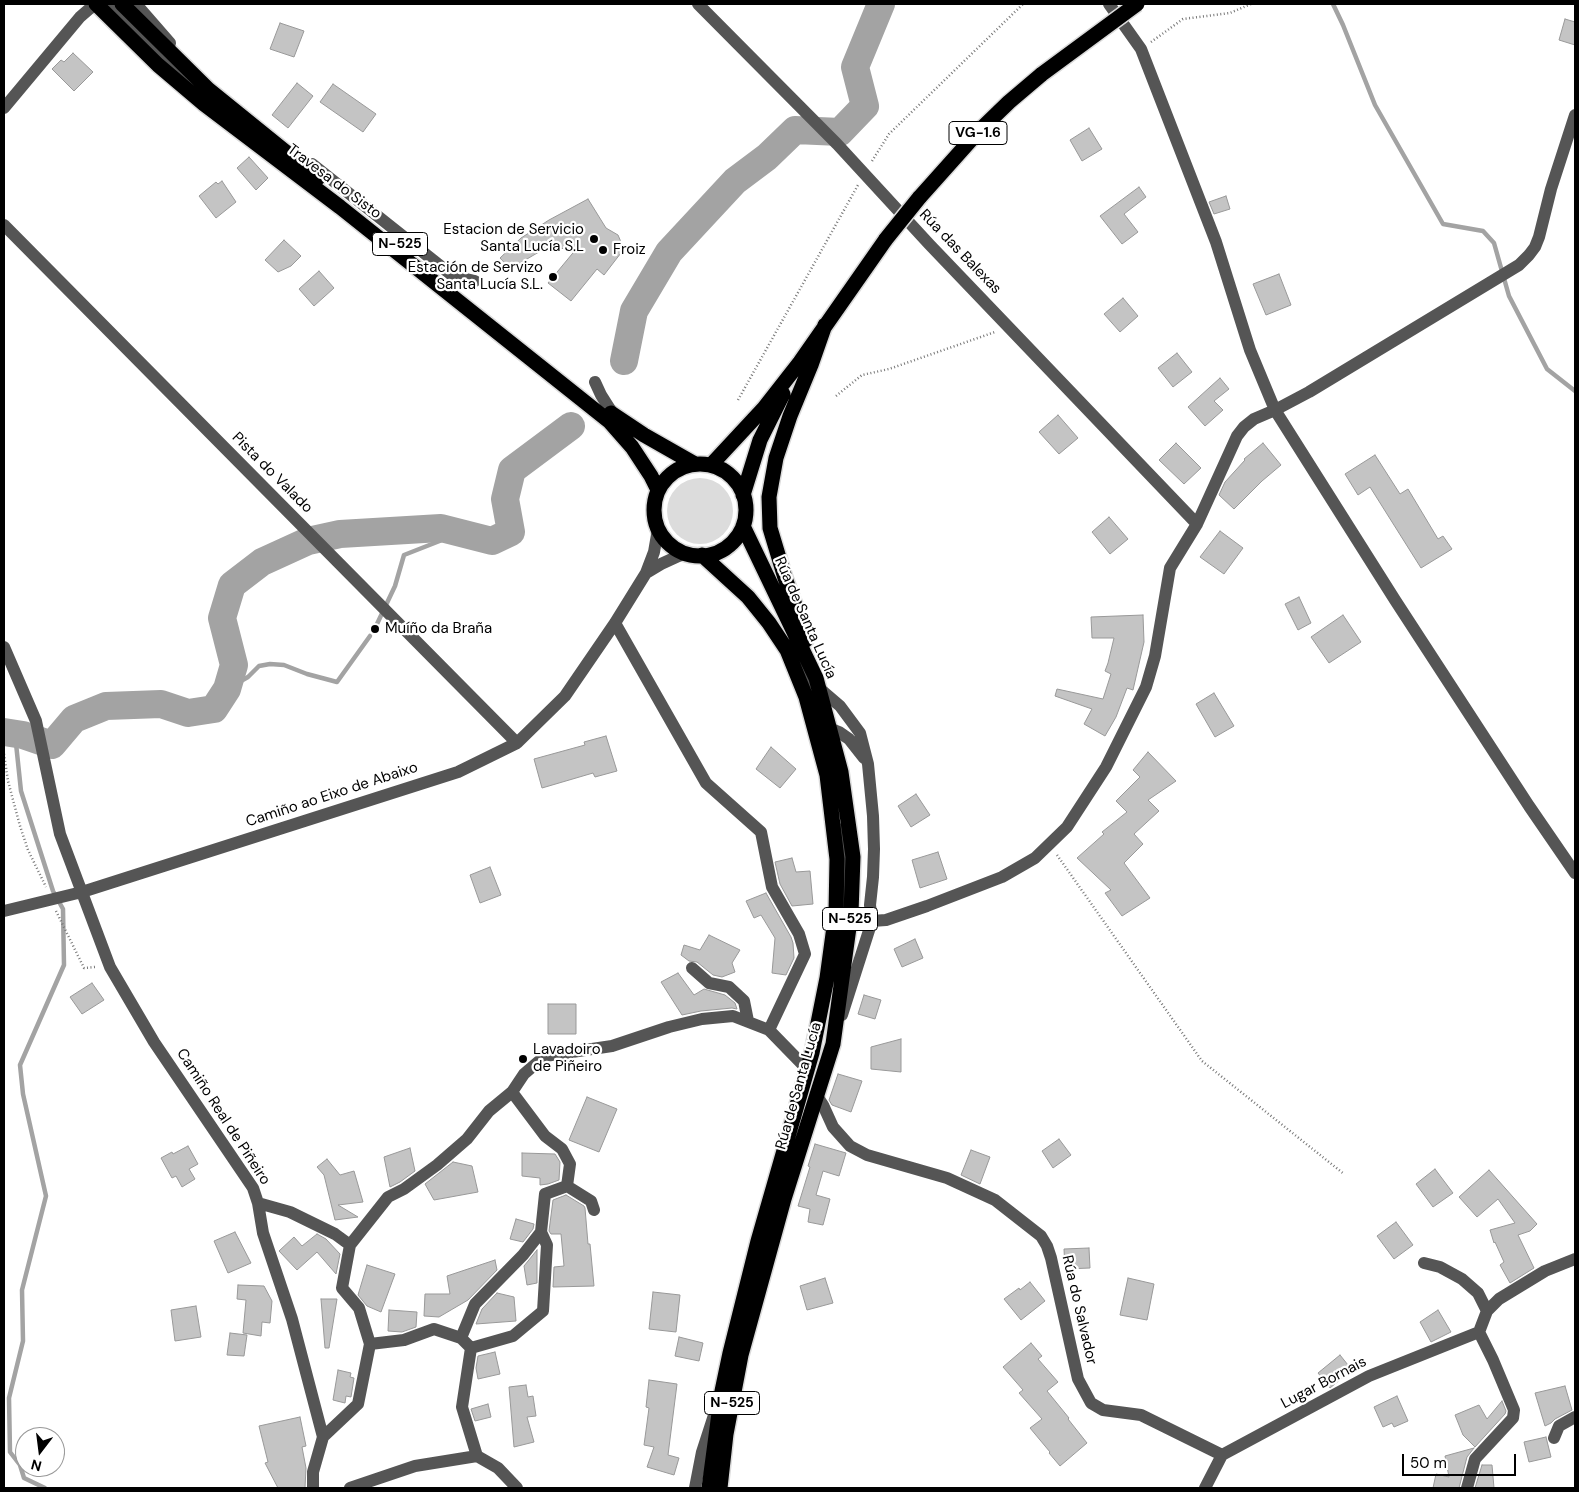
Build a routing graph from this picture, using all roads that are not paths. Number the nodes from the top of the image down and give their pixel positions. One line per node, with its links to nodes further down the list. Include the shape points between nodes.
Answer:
1 (95, 4): 9 (highway, Travesa do Sisto / N-525, via 158,66); 10 (street)
2 (110, 4): 9 (street, via 191,83)
3 (122, 4): 8 (highway, Travesa do Sisto / N-525)
4 (136, 4): 8 (street, via 169,41)
5 (698, 4): 24 (street, Rúa das Balexas, via 837,144)
6 (1109, 4): 18 (street, via 1141,49 1216,242 1250,350)
7 (1136, 4): 15 (highway, VG-1.6, bridge, via 1042,74 978,132 886,239)
8 (180, 63): 12 (highway, Travesa do Sisto / N-525)
9 (204, 104): 22 (highway, Travesa do Sisto / N-525, via 610,422 632,447)
10 (4, 108)
11 (1575, 115): 18 (street, via 1539,237 1519,265)
12 (245, 120): 14 (street, via 265,126 453,276); 19 (highway, Travesa do Sisto / N-525)
13 (4, 225): 37 (street, Pista do Valado)
14 (475, 281)
15 (825, 325): 16 (highway, VG-1.6); 33 (highway, via 776,458 769,497 770,528 805,632)
16 (800, 362): 21 (highway, VG-1.6, via 764,408); 23 (highway, VG-1.6, via 760,440)
17 (595, 382): 19 (street)
18 (1276, 410): 24 (street, via 1254,419 1237,436); 39 (street, via 1395,600)
19 (613, 414): 20 (highway, Travesa do Sisto / N-525)
20 (695, 464): 21 (highway, N-525); 22 (highway, N-525, via 680,468 667,477)
21 (711, 465): 23 (highway, N-525, via 725,471)
22 (658, 490): 26 (highway, via 654,502)
23 (743, 494): 25 (highway, N-525, via 746,510)
24 (1197, 524): 42 (street, via 1170,568 1155,656 1146,687 1106,767 1067,827 1035,858 1002,877 886,920)
25 (743, 526): 28 (highway, via 727,547); 33 (highway, Rúa de Santa Lucía / N-525)
26 (658, 529): 27 (highway, via 669,544); 29 (street)
27 (686, 553): 28 (highway); 29 (street)
28 (702, 555): 32 (highway, Rúa de Santa Lucía / N-525, via 748,597)
29 (646, 573): 30 (street, Camiño ao Eixo de Abaixo)
30 (615, 623): 37 (street, Camiño ao Eixo de Abaixo, via 565,696); 46 (street, via 706,783 761,832 772,887 799,934 805,954)
31 (4, 647): 40 (street, Camiño Real de Piñeiro, via 36,720 60,834)
32 (787, 650): 36 (street, via 806,674 824,726); 43 (highway, Rúa de Santa Lucía / N-525, via 806,697 828,775 837,859)
33 (808, 661): 34 (highway, Rúa de Santa Lucía / N-525)
34 (819, 688): 35 (street); 36 (highway, Rúa de Santa Lucía / N-525)
35 (855, 725): 36 (street, via 837,719); 38 (street, via 860,732)
36 (828, 726): 38 (street, via 849,739); 43 (street, via 826,740 839,800 846,880 840,929); 47 (highway, Rúa de Santa Lucía / N-525, via 841,772 854,858 851,913)
37 (517, 743): 40 (street, Camiño ao Eixo de Abaixo, via 458,772)
38 (868, 764): 42 (street, via 874,849)
39 (1575, 874)
40 (82, 892): 41 (street, Camiño ao Eixo de Abaixo, via 67,896 54,906); 52 (street, Camiño Real de Piñeiro, via 110,967 154,1042 253,1188)
41 (4, 910)
42 (872, 921): 47 (street)
43 (832, 944): 48 (highway, Rúa de Santa Lucía / N-525)
44 (692, 968): 45 (street, via 709,983 729,987 744,1001)
45 (748, 1021): 46 (street); 49 (street, via 733,1016 702,1019 612,1046 545,1056 524,1074)
46 (769, 1030): 48 (street)
47 (833, 1044): 50 (highway, Rúa de Santa Lucía / N-525)
48 (807, 1069): 63 (highway, Rúa de Santa Lucía / N-525, via 758,1241)
49 (512, 1092): 51 (street, via 546,1136 562,1149 570,1164); 55 (street, via 437,1165 388,1197)
50 (816, 1096): 67 (street, Rúa do Salvador, via 824,1105 833,1127 850,1146 866,1155 947,1178 995,1200 1041,1236 1048,1246 1078,1379 1091,1403 1103,1410 1141,1415); 74 (highway, Rúa de Santa Lucía / N-525, via 741,1355)
51 (567, 1186): 53 (street, via 591,1201); 54 (street, via 545,1194)
52 (258, 1203): 55 (street, via 290,1212 336,1234); 65 (street, Camiño Real de Piñeiro, via 263,1233 292,1318)
53 (594, 1210)
54 (541, 1232): 60 (street, via 475,1304); 62 (street, via 547,1245 544,1311 513,1336)
55 (350, 1245): 61 (street, via 342,1288 358,1308)
56 (1575, 1259): 58 (street, via 1545,1271 1499,1299)
57 (1424, 1263): 58 (street, via 1440,1267 1462,1279 1478,1293)
58 (1488, 1311): 59 (street)
59 (1479, 1332): 67 (street, Lugar Bornais, via 1369,1376); 76 (street, via 1514,1410 1513,1418 1476,1459)
60 (461, 1338): 61 (street, via 434,1329 404,1340); 62 (street)
61 (370, 1344): 65 (street, via 358,1404)
62 (471, 1348): 68 (street, via 462,1407)
63 (722, 1391): 72 (street, Rúa de Santa Lucía, via 702,1452); 73 (highway, Rúa de Santa Lucía / N-525)
64 (1575, 1417): 66 (street, via 1559,1426)
65 (324, 1436): 69 (street, via 313,1472)
66 (1554, 1438)
67 (1222, 1455): 75 (street)
68 (477, 1456): 70 (street, via 416,1466); 71 (street, via 498,1468)
69 (313, 1488)
70 (350, 1488)
71 (517, 1488)
72 (695, 1488)
73 (709, 1488)
74 (720, 1488)
75 (1205, 1488)
76 (1466, 1488)

